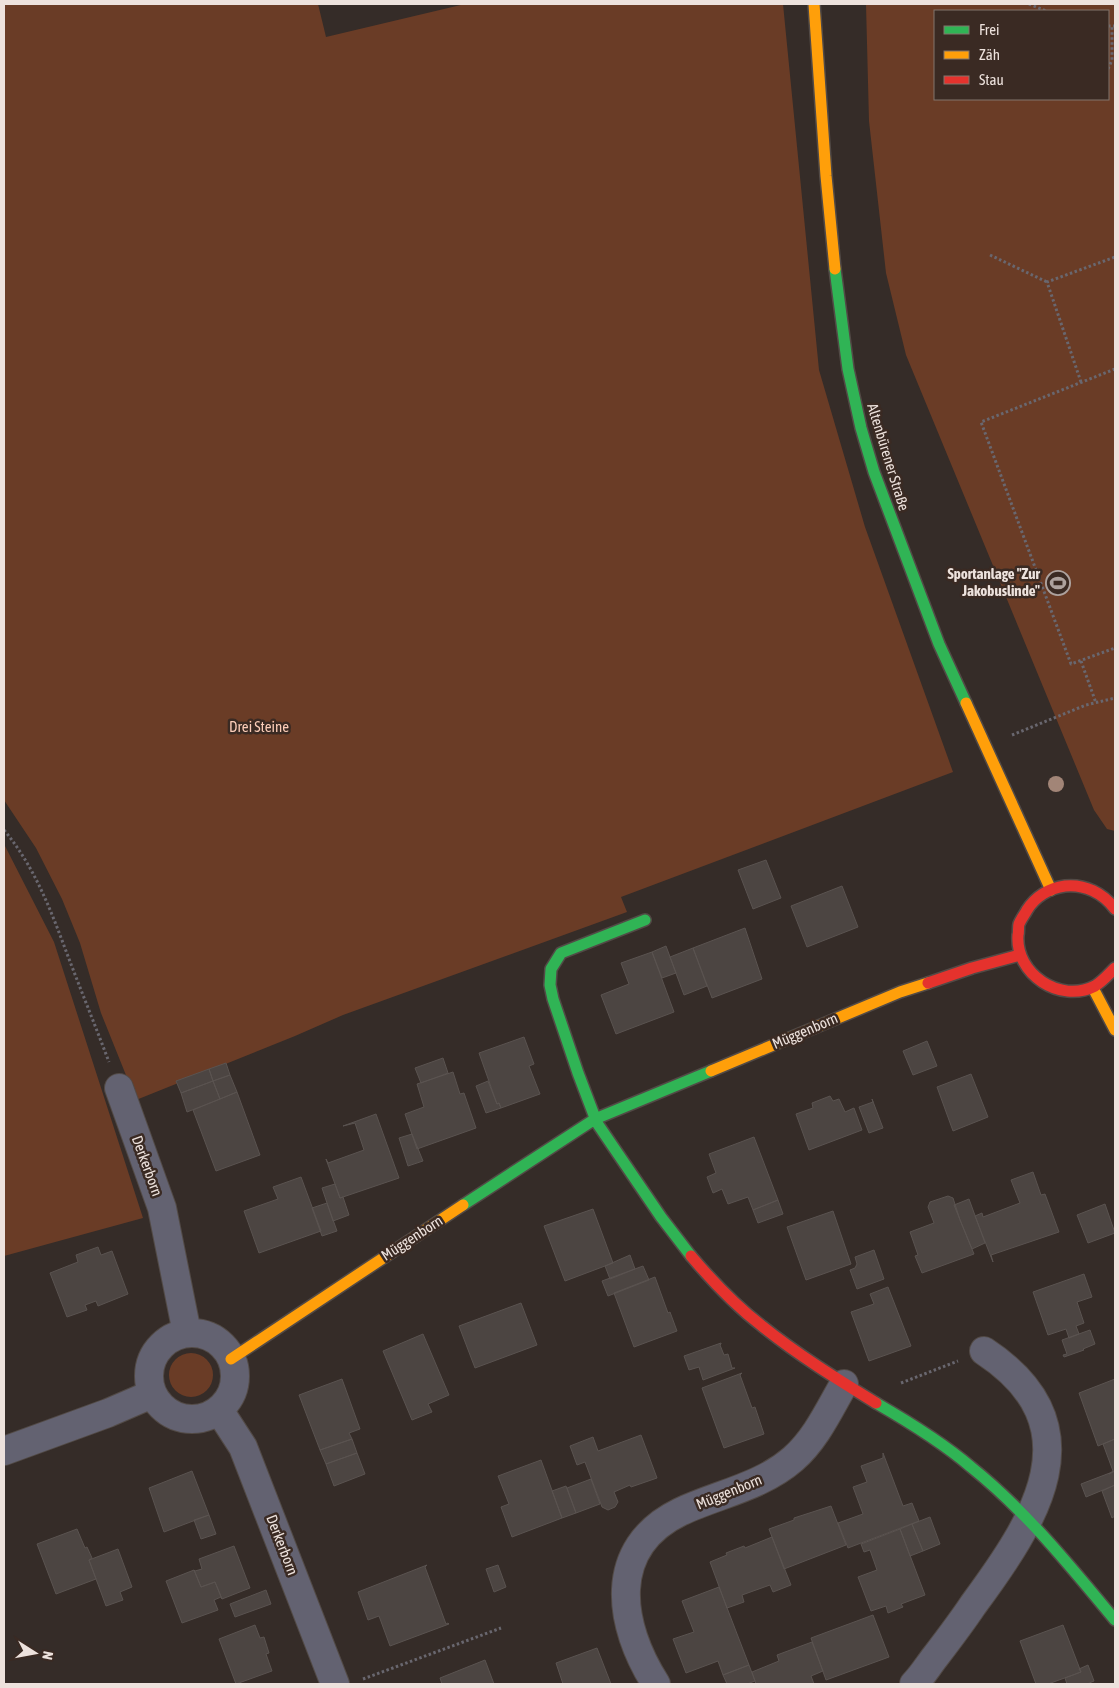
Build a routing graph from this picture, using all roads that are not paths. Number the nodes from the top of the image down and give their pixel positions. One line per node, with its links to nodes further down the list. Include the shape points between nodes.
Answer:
1 (814, 4): 2 (street, Altenbürener Straße, via 832,246 854,400 874,472 938,644)
2 (1051, 890): 3 (street, via 1064,886 1089,889 1100,894); 5 (street, via 1026,909 1018,939)
3 (1115, 910)
4 (645, 920): 10 (street, via 561,953 550,972 553,999)
5 (1020, 955): 7 (street, via 1026,969 1049,988 1064,992); 10 (street, Müggenborn, via 900,992)
6 (1115, 968): 7 (street)
7 (1094, 988): 8 (street)
8 (1115, 1030)
9 (119, 1088): 11 (street, Derkerborn, via 162,1208)
10 (595, 1119): 13 (street, Müggenborn); 14 (street, via 645,1196 696,1261 736,1304 786,1345)
11 (187, 1333): 13 (street, via 214,1339); 15 (street, via 158,1348 148,1378)
12 (984, 1351): 18 (street, via 1000,1361 1026,1388 1037,1403 1045,1427 1046,1465)
13 (231, 1359): 16 (street, via 234,1387)
14 (854, 1390): 18 (street, via 906,1420 979,1472); 21 (street, Müggenborn, via 793,1459 740,1490 680,1512 664,1521 641,1544 629,1569 626,1606 642,1660)
15 (152, 1394): 16 (street, via 161,1407 174,1416 189,1420 205,1418); 17 (street)
16 (219, 1410): 20 (street, Derkerborn, via 243,1448)
17 (4, 1452)
18 (1029, 1519): 19 (street); 22 (street, via 994,1576)
19 (1115, 1620)
20 (346, 1683)
21 (656, 1684)
22 (914, 1684)

